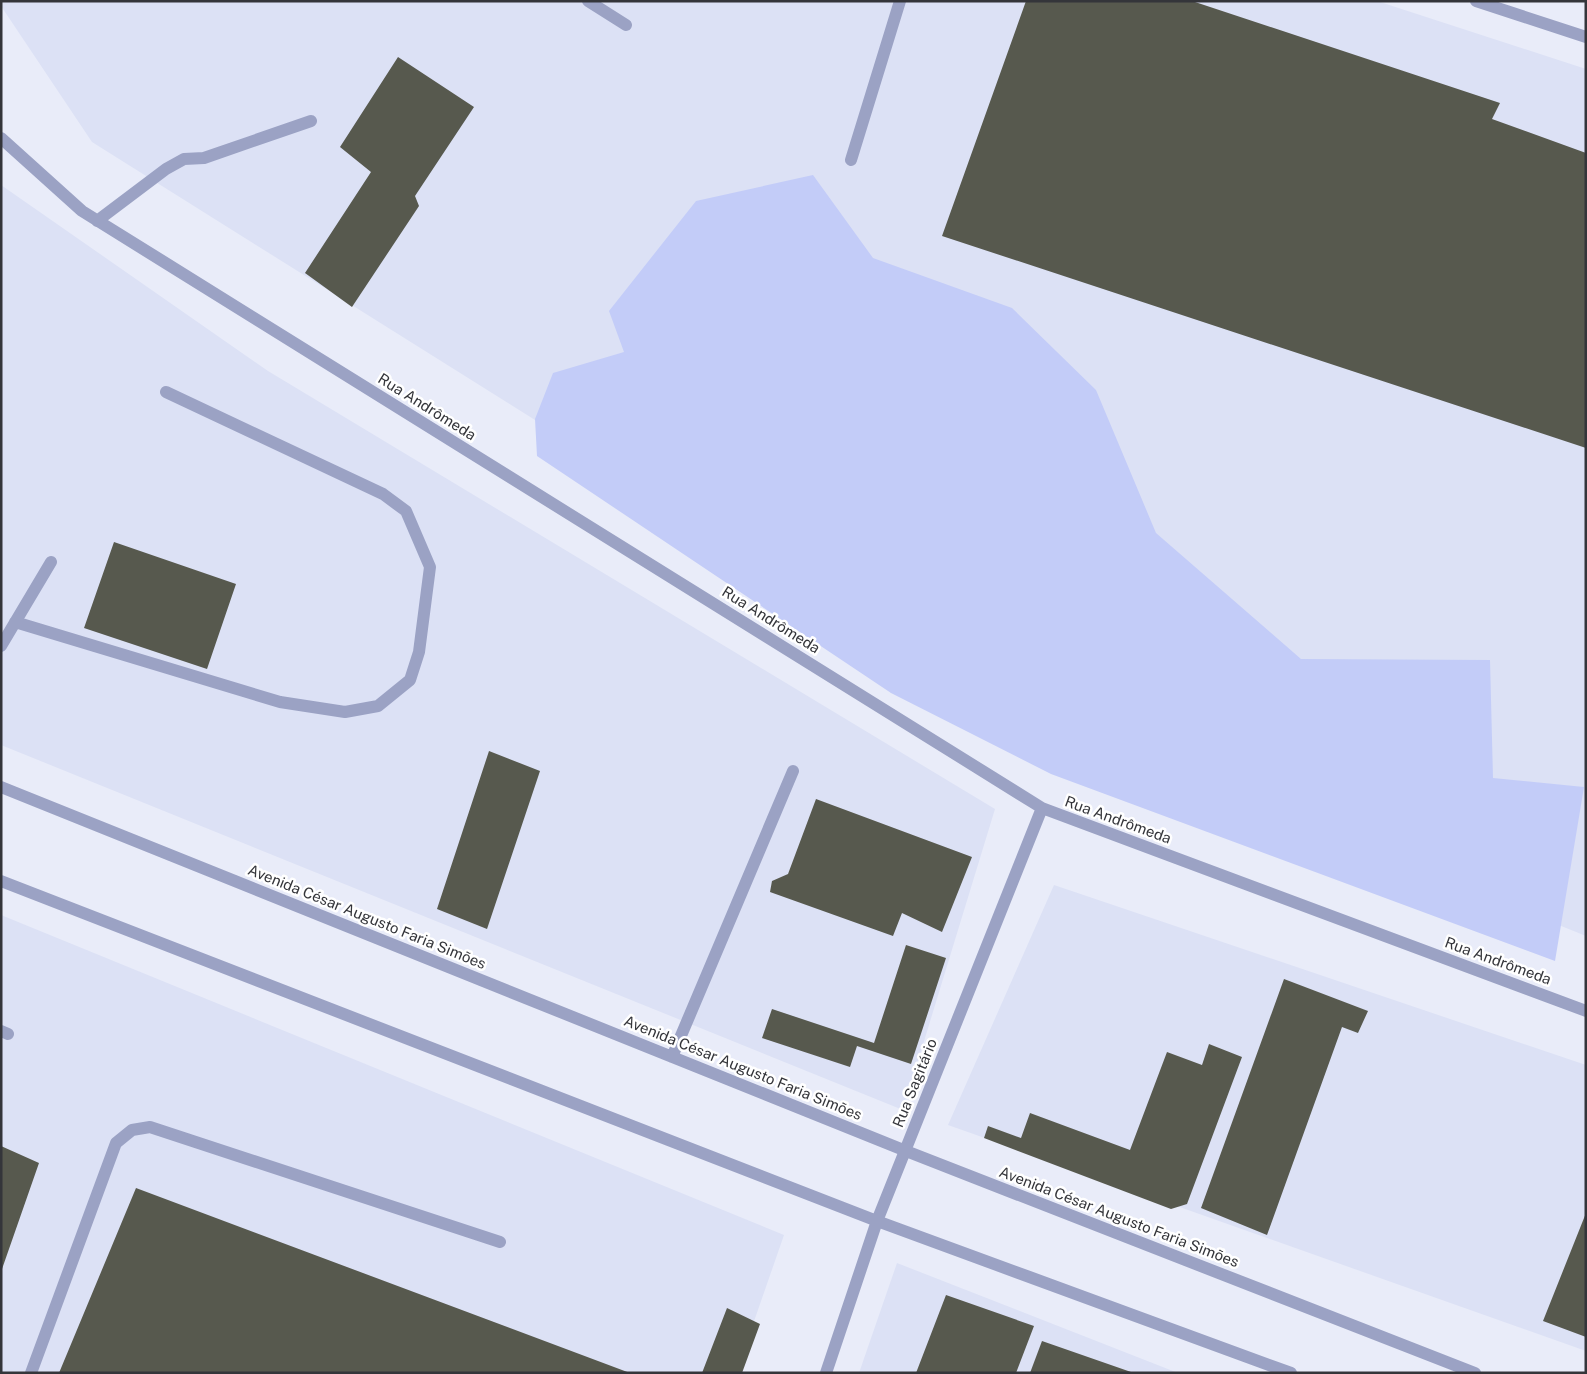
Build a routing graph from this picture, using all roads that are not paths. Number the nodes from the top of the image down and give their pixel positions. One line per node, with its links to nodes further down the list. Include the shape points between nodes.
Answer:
1 (588, 1): 4 (street)
2 (900, 1): 8 (street)
3 (1476, 1): 5 (street)
4 (626, 25)
5 (1586, 37)
6 (311, 121): 9 (street, via 204,158 184,159)
7 (1, 138): 9 (street, Rua Andrômeda, via 82,211)
8 (851, 160)
9 (98, 221): 16 (street, Rua Andrômeda)
10 (166, 392): 12 (street, via 383,494 406,511 430,567 419,652 410,680 378,706 345,712 280,702)
11 (51, 562): 12 (street)
12 (15, 622): 13 (street)
13 (1, 646)
14 (793, 771): 19 (street)
15 (1, 787): 19 (street, Avenida César Augusto Faria Simões)
16 (1042, 808): 18 (street, Rua Andrômeda); 20 (street, Rua Sagitário)
17 (1, 881): 21 (street)
18 (1586, 1011)
19 (672, 1057): 20 (street, Avenida César Augusto Faria Simões)
20 (906, 1151): 21 (street, Rua Sagitário); 26 (street, Avenida César Augusto Faria Simões)
21 (877, 1221): 24 (street, Rua Sagitário); 25 (street)
22 (500, 1242): 23 (street, via 150,1127 132,1130 116,1143)
23 (31, 1373)
24 (826, 1373)
25 (1291, 1373)
26 (1475, 1373)

